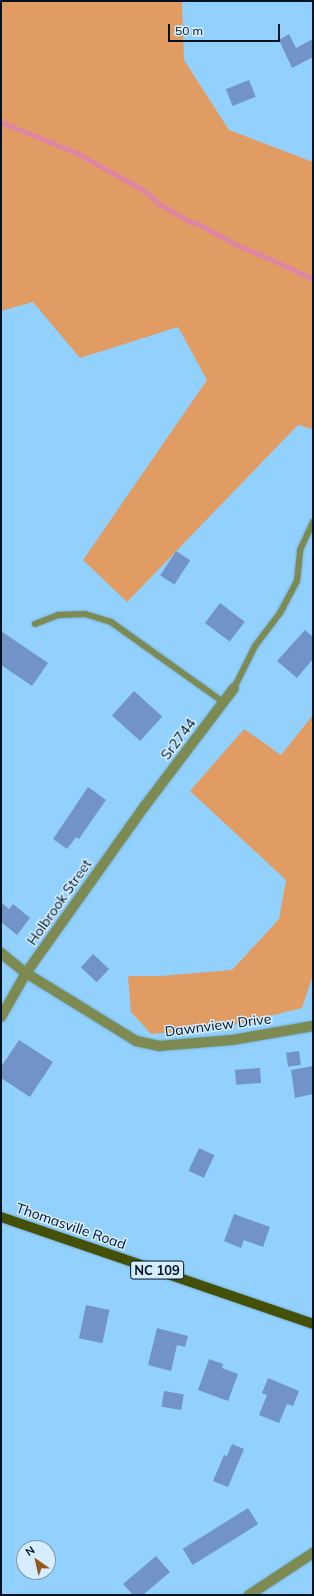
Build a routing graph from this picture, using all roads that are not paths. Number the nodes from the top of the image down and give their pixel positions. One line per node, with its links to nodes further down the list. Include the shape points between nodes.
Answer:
1 (313, 522): 3 (lane, via 300,550 297,581 280,613 255,646)
2 (35, 624): 4 (lane, via 65,614 85,614 111,622)
3 (234, 688): 4 (street, Sr2744)
4 (223, 702): 5 (street, Sr2744)
5 (144, 807): 7 (street, Holbrook Street)
6 (1, 953): 7 (street, Dawnview Drive)
7 (26, 973): 8 (street, Holbrook Street); 9 (street, Dawnview Drive, via 136,1040 159,1046 232,1040)
8 (1, 1017)
9 (313, 1026)
10 (1, 1217): 11 (main road, Thomasville Road / NC 109)
11 (313, 1324)
12 (313, 1553): 13 (street)
13 (249, 1595)

